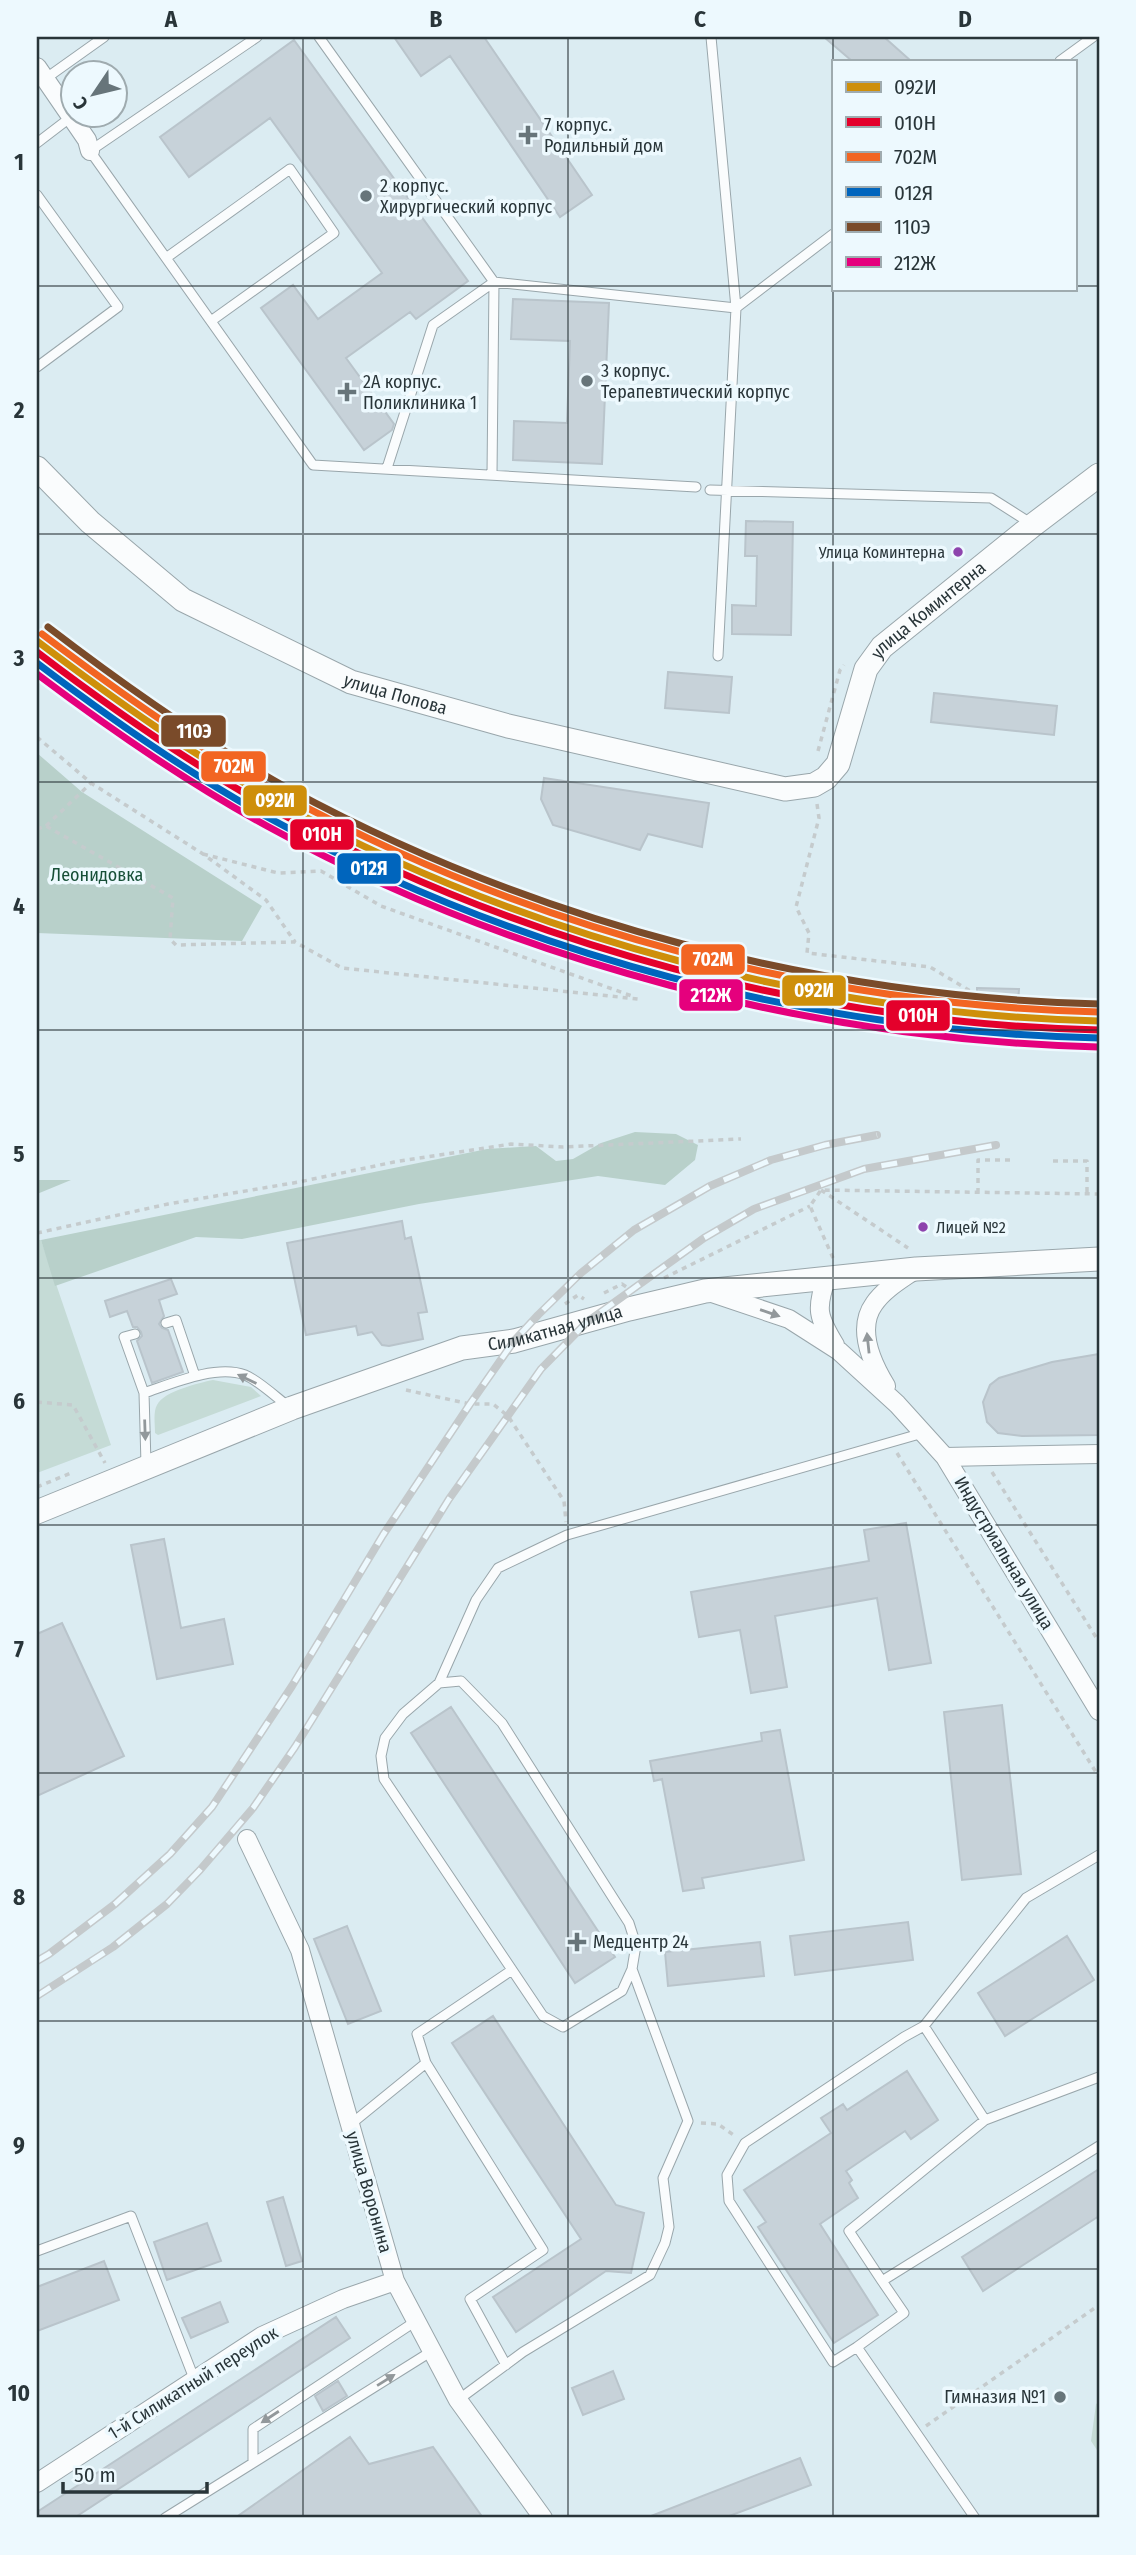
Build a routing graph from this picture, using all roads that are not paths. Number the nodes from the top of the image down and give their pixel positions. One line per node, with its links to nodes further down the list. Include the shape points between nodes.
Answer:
1 (104, 37): 8 (lane)
2 (257, 37): 13 (lane)
3 (318, 37): 17 (lane)
4 (711, 37): 18 (lane)
5 (1093, 37): 6 (lane)
6 (1080, 41): 7 (lane)
7 (1061, 60)
8 (41, 73): 9 (street)
9 (60, 101)
10 (60, 125): 12 (lane)
11 (80, 130): 13 (street)
12 (37, 143)
13 (90, 151): 16 (lane)
14 (37, 195): 20 (lane, via 118,307)
15 (832, 235): 18 (lane)
16 (166, 258): 19 (lane); 19 (lane, via 290,169 334,233)
17 (494, 282): 18 (lane); 22 (lane, via 433,325); 24 (lane)
18 (736, 307): 27 (lane)
19 (211, 321): 22 (lane, via 313,465)
20 (37, 367)
21 (37, 468): 30 (street, улица Попова, via 90,522 183,600 351,682 509,726 785,789)
22 (387, 468): 24 (lane)
23 (1097, 469): 28 (street, улица Коминтерна)
24 (492, 474): 25 (lane)
25 (696, 487)
26 (710, 490): 27 (lane)
27 (727, 490): 28 (lane, via 991,498); 29 (lane)
28 (1026, 517): 30 (street, улица Коминтерна, via 882,647 866,669 838,764)
29 (718, 656)
30 (814, 785)
31 (1099, 1259): 33 (street, Силикатная улица)
32 (830, 1268): 33 (street, Силикатная улица); 34 (street, Силикатная улица); 37 (street, Индустриальная улица, via 818,1300 818,1314)
33 (916, 1269): 44 (street, Индустриальная улица, one-way to 33, via 866,1346 868,1322 872,1305)
34 (705, 1291): 37 (street, Индустриальная улица, one-way to 37, via 789,1319); 45 (street, Силикатная улица, via 528,1338 462,1348)
35 (166, 1323): 41 (lane, via 176,1320 178,1344)
36 (135, 1334): 39 (lane, via 124,1337)
37 (839, 1351): 44 (street, Индустриальная улица)
38 (142, 1356): 39 (lane)
39 (132, 1360): 42 (lane)
40 (148, 1373): 42 (lane)
41 (195, 1376): 43 (lane); 45 (lane, one-way to 41, via 245,1375)
42 (138, 1377): 43 (lane)
43 (144, 1393): 49 (lane, one-way to 49)
44 (897, 1404): 46 (street, Индустриальная улица)
45 (292, 1408): 49 (street, Силикатная улица)
46 (923, 1433): 48 (street, Индустриальная улица); 51 (lane, via 567,1535 498,1568 476,1600)
47 (1099, 1454): 48 (street)
48 (945, 1457): 52 (street, Индустриальная улица)
49 (146, 1468): 50 (street, Силикатная улица)
50 (37, 1512)
51 (439, 1683): 55 (lane, via 461,1681 502,1723 629,1923 636,1945); 56 (lane, via 403,1714 385,1738 381,1756 384,1779)
52 (1099, 1711)
53 (247, 1839): 61 (street, улица Воронина, via 300,1950)
54 (1099, 1855): 57 (lane, via 1026,1898)
55 (632, 1969): 56 (lane, via 622,1991 563,2026 542,2016); 69 (lane, via 688,2121 663,2178 665,2243 650,2275)
56 (512, 1970): 58 (lane, via 417,2034)
57 (924, 2026): 60 (lane); 67 (lane, via 745,2143 727,2175 729,2202 833,2362)
58 (426, 2063): 61 (lane); 69 (lane, via 543,2250 470,2299)
59 (1099, 2077): 60 (lane)
60 (985, 2120): 65 (lane, via 849,2231)
61 (349, 2125): 64 (street, улица Воронина)
62 (1099, 2146): 65 (lane)
63 (37, 2251): 70 (lane, via 131,2216)
64 (395, 2281): 66 (street, улица Воронина); 70 (street, 1-й Силикатный переулок, via 262,2336)
65 (882, 2281): 67 (lane, via 904,2313)
66 (416, 2321): 68 (street, улица Воронина); 72 (lane, one-way to 72, via 253,2429)
67 (857, 2347): 76 (lane)
68 (432, 2351): 71 (street, улица Воронина); 72 (lane, one-way to 68)
69 (506, 2365): 71 (lane)
70 (195, 2381): 73 (street, 1-й Силикатный переулок)
71 (458, 2400): 75 (street, улица Воронина)
72 (253, 2463): 74 (lane)
73 (37, 2483)
74 (165, 2518)
75 (543, 2518)
76 (975, 2518)

